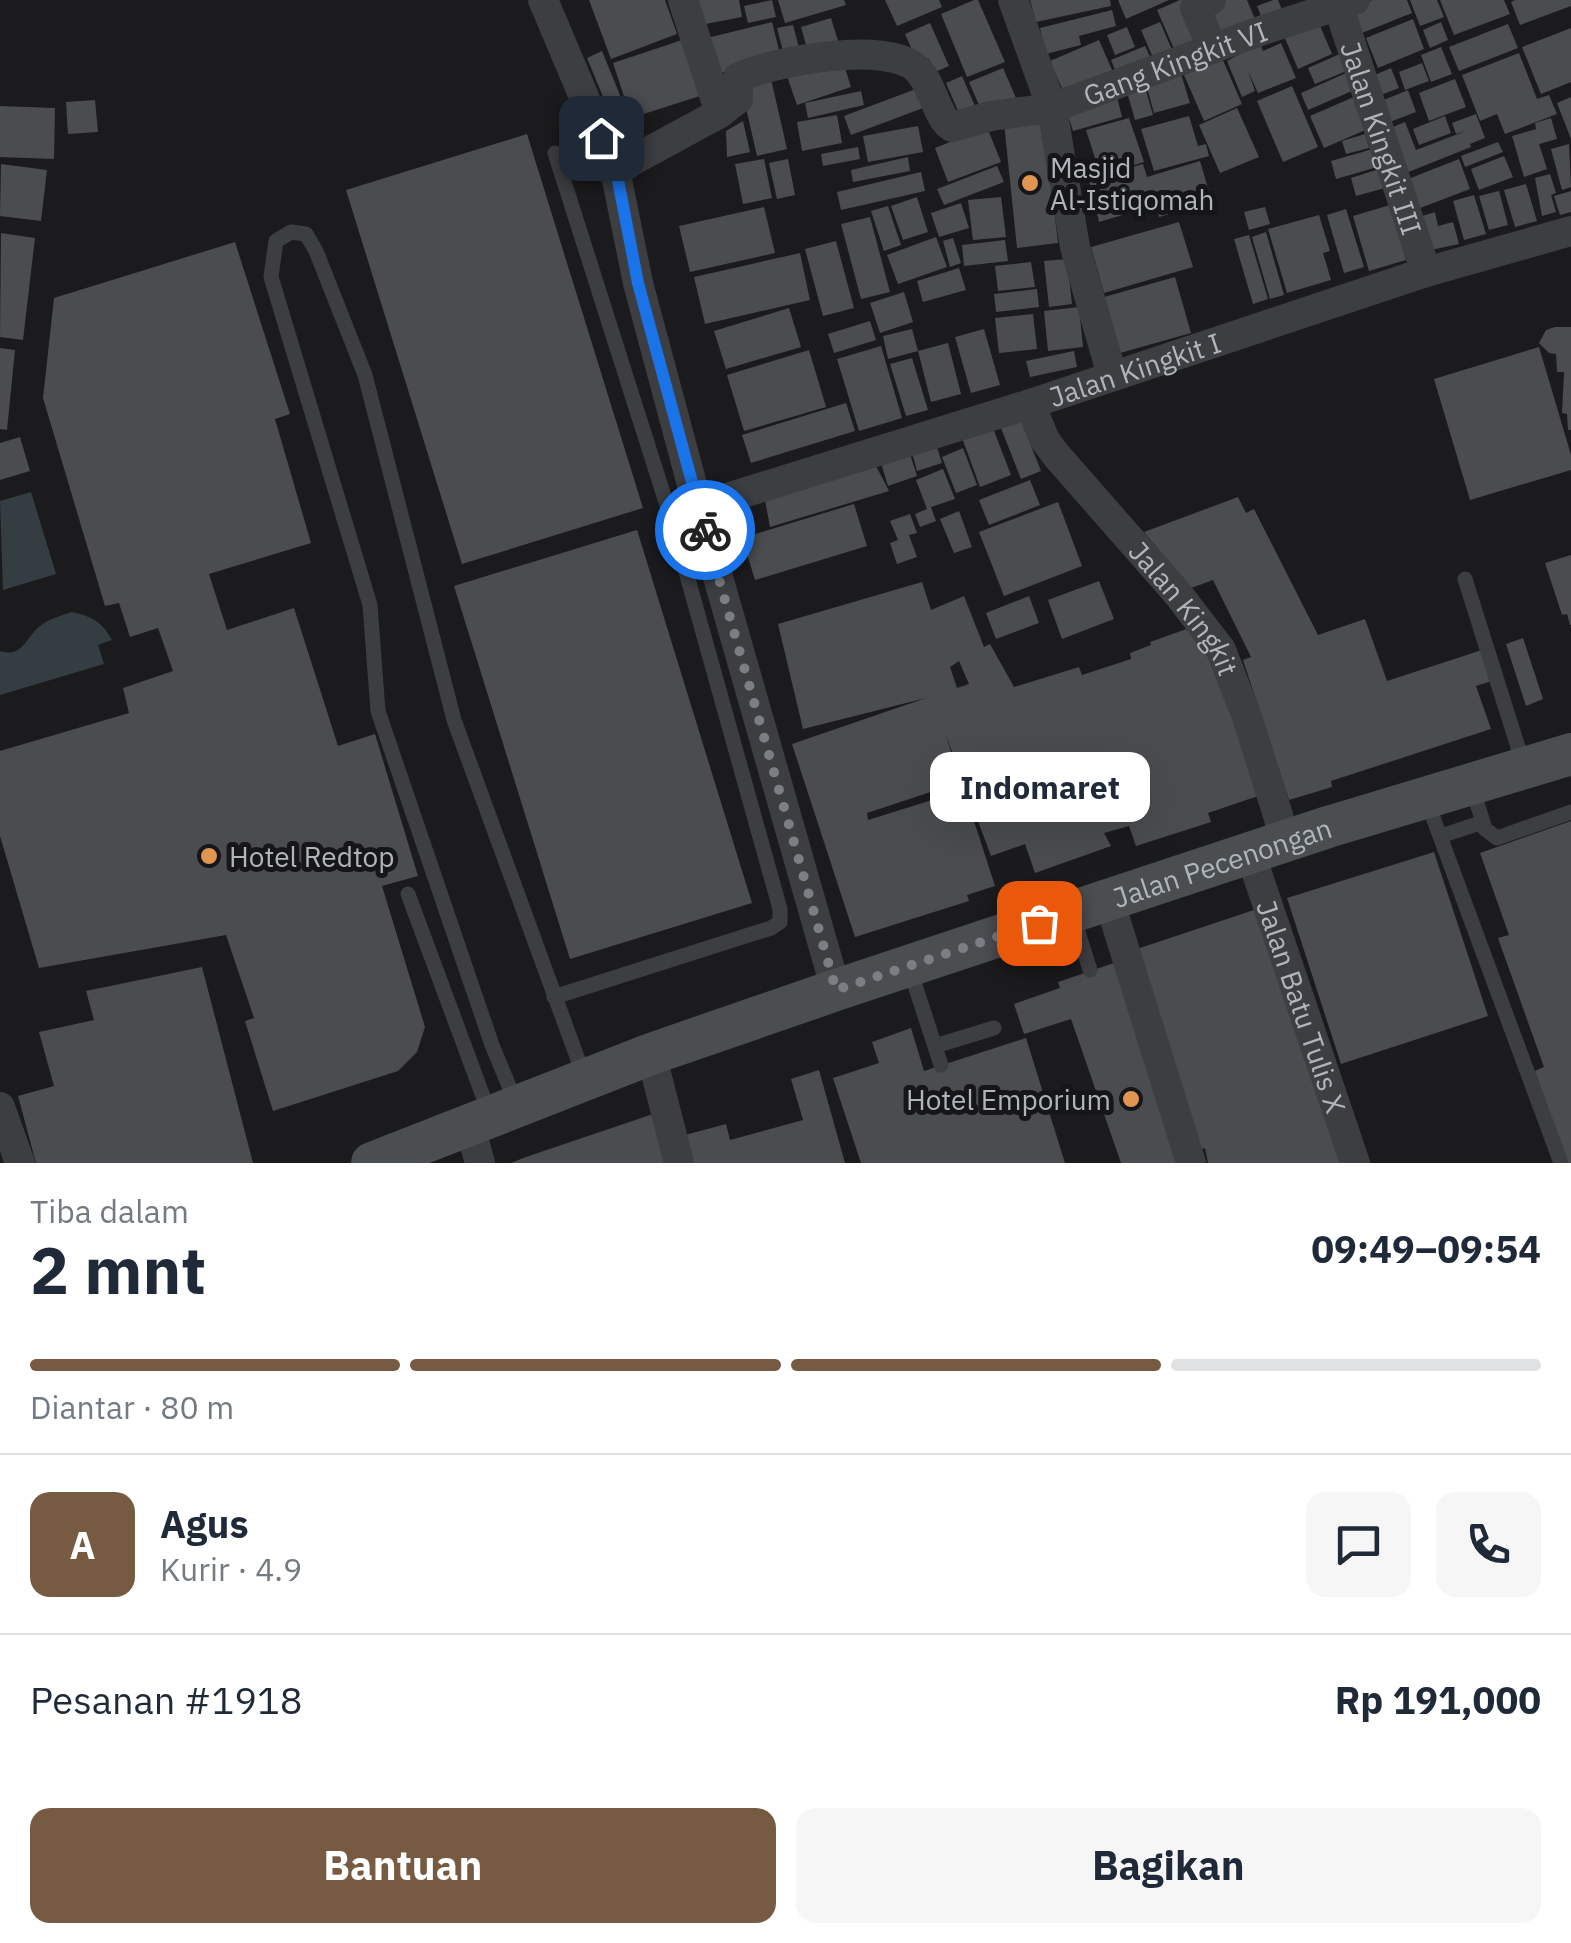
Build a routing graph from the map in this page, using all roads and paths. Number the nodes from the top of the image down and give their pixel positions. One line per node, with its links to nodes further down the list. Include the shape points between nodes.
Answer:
1 (543, 0): 11 (street)
2 (682, 0): 9 (street)
3 (1013, 0): 8 (street)
4 (1211, 0): 7 (street, via 1195,8)
5 (1347, 2): 6 (street, Gang Kingkit VI); 13 (street, Jalan Kingkit III)
6 (1284, 11): 7 (street, Gang Kingkit VI)
7 (1213, 49): 8 (street, Gang Kingkit VI)
8 (1052, 108): 9 (street, Gang Kingkit VI, via 952,126 914,65 836,53 738,78 738,98); 14 (street, via 1075,247)
9 (720, 114): 11 (street)
10 (555, 153): 30 (lane, via 671,518 780,922)
11 (616, 170): 16 (street, via 638,283)
12 (1571, 231): 13 (street, Jalan Kingkit I)
13 (1426, 272): 14 (street, Jalan Kingkit I)
14 (1112, 375): 15 (street, Jalan Kingkit I)
15 (1030, 404): 16 (street, Jalan Kingkit I); 24 (street, Jalan Kingkit, via 1056,455 1221,650)
16 (698, 506): 29 (street)
17 (1465, 579): 19 (lane)
18 (1571, 754): 19 (street, Jalan Pecenongan)
19 (1525, 768): 21 (street, Jalan Pecenongan)
20 (1426, 797): 21 (street, Jalan Pecenongan); 23 (lane); 24 (street, Jalan Pecenongan)
21 (1477, 803): 22 (lane, via 1496,838); 23 (lane)
22 (1571, 812)
23 (1441, 836): 43 (lane)
24 (1268, 847): 26 (street, Jalan Pecenongan); 42 (street, Jalan Batu Tulis X)
25 (408, 894): 37 (lane)
26 (1090, 906): 27 (street, Jalan Pecenongan); 28 (lane); 41 (street)
27 (909, 966): 29 (street, Jalan Pecenongan); 32 (lane)
28 (1090, 970)
29 (836, 990): 33 (street, Jalan Pecenongan)
30 (554, 998): 35 (lane); 37 (lane, via 454,720 365,375 316,250 306,234 291,232 276,241 270,277 370,605 378,711 492,1045)
31 (994, 1028): 32 (lane)
32 (935, 1046): 34 (lane)
33 (651, 1054): 35 (street, Jalan Pecenongan); 40 (street)
34 (941, 1066)
35 (586, 1080): 37 (street, Jalan Pecenongan)
36 (0, 1107): 38 (street)
37 (490, 1129): 39 (street, Jalan Pecenongan)
38 (20, 1163)
39 (372, 1163)
40 (678, 1163)
41 (1191, 1163)
42 (1355, 1163)
43 (1562, 1163)

